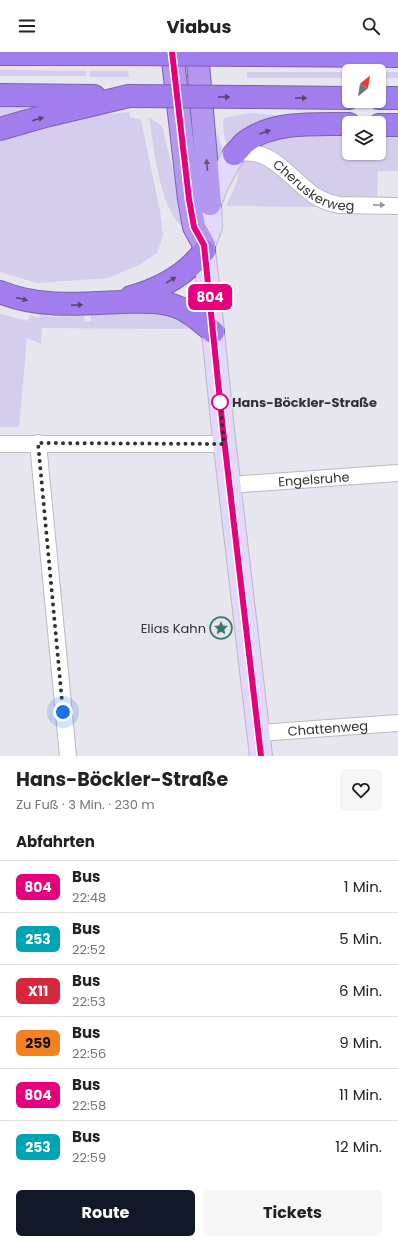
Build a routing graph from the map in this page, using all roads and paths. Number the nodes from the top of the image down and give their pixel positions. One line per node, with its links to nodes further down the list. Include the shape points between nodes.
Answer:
1 (172, 52): 19 (highway, via 189,199 194,227)
2 (197, 52): 17 (highway, one-way to 2)
3 (275, 52): 5 (highway)
4 (0, 54): 5 (highway, bridge)
5 (247, 55): 6 (highway)
6 (398, 56)
7 (0, 95): 8 (highway)
8 (129, 96): 9 (highway, one-way to 9, bridge); 15 (highway, one-way to 8)
9 (342, 98)
10 (386, 98): 11 (highway)
11 (398, 98)
12 (342, 124): 16 (highway, one-way to 12, via 254,137 275,129 311,124)
13 (386, 125): 14 (highway)
14 (398, 125)
15 (0, 129)
16 (234, 154): 17 (main road); 18 (street, Cheruskerweg, one-way to 18, via 244,152 267,158 285,169 317,198 332,204)
17 (210, 204): 19 (main road, via 211,227)
18 (398, 206)
19 (204, 248): 21 (highway, one-way to 19, via 145,293 172,281 193,264); 22 (main road)
20 (0, 292): 21 (highway, one-way to 21, via 45,303)
21 (109, 303): 22 (highway, via 168,304 190,313)
22 (213, 332): 25 (main road)
23 (38, 443): 24 (street); 25 (street); 30 (street)
24 (0, 444)
25 (224, 444): 27 (main road)
26 (398, 473): 27 (street, Engelsruhe)
27 (229, 485): 29 (main road)
28 (398, 723): 29 (street, Chattenweg)
29 (259, 733): 31 (main road)
30 (68, 756)
31 (261, 756)

